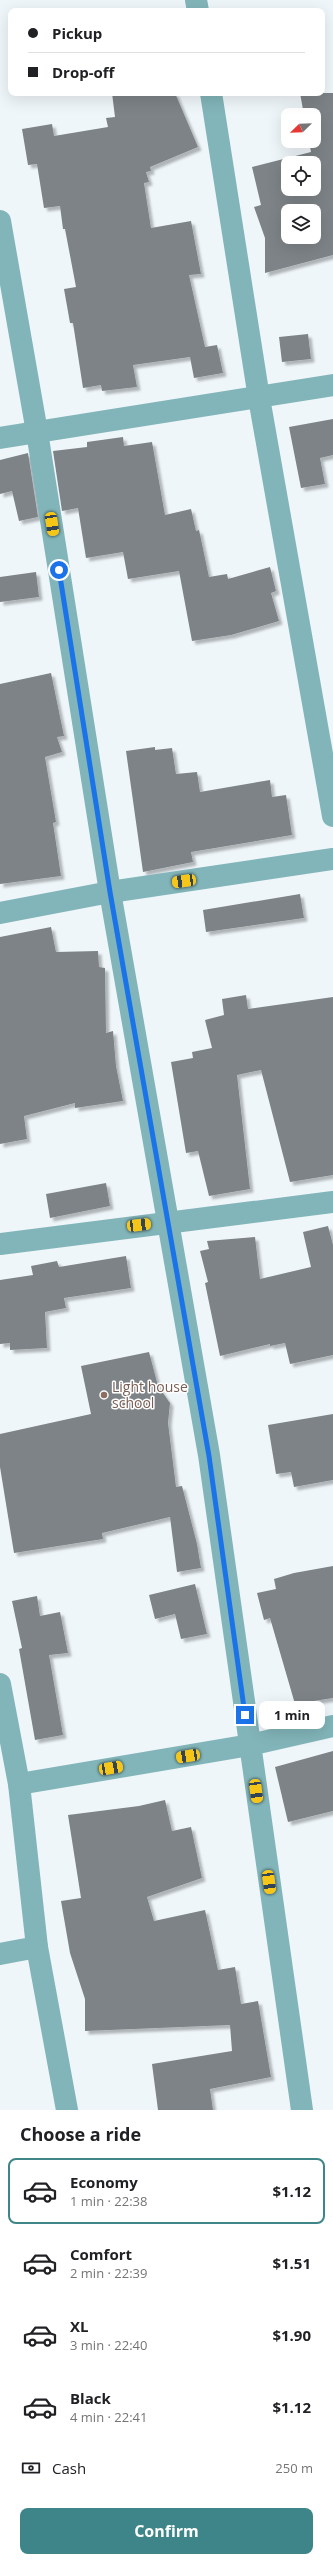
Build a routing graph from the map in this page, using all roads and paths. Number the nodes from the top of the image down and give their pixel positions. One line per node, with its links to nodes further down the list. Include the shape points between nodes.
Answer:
1 (211, 96): 4 (street)
2 (0, 222): 5 (street)
3 (333, 385): 4 (street)
4 (259, 398): 5 (street); 7 (street)
5 (37, 432): 6 (street); 9 (street)
6 (0, 438)
7 (333, 816)
8 (333, 859): 9 (street)
9 (110, 892): 10 (street); 12 (street)
10 (0, 912)
11 (333, 1202): 12 (street)
12 (168, 1222): 13 (street); 16 (street, via 209,1456)
13 (0, 1244)
14 (0, 1684): 17 (street)
15 (333, 1726): 16 (street)
16 (250, 1745): 17 (street); 21 (street)
17 (19, 1784): 18 (street)
18 (37, 1947): 19 (street); 20 (street)
19 (0, 1954)
20 (67, 2110)
21 (302, 2110)

